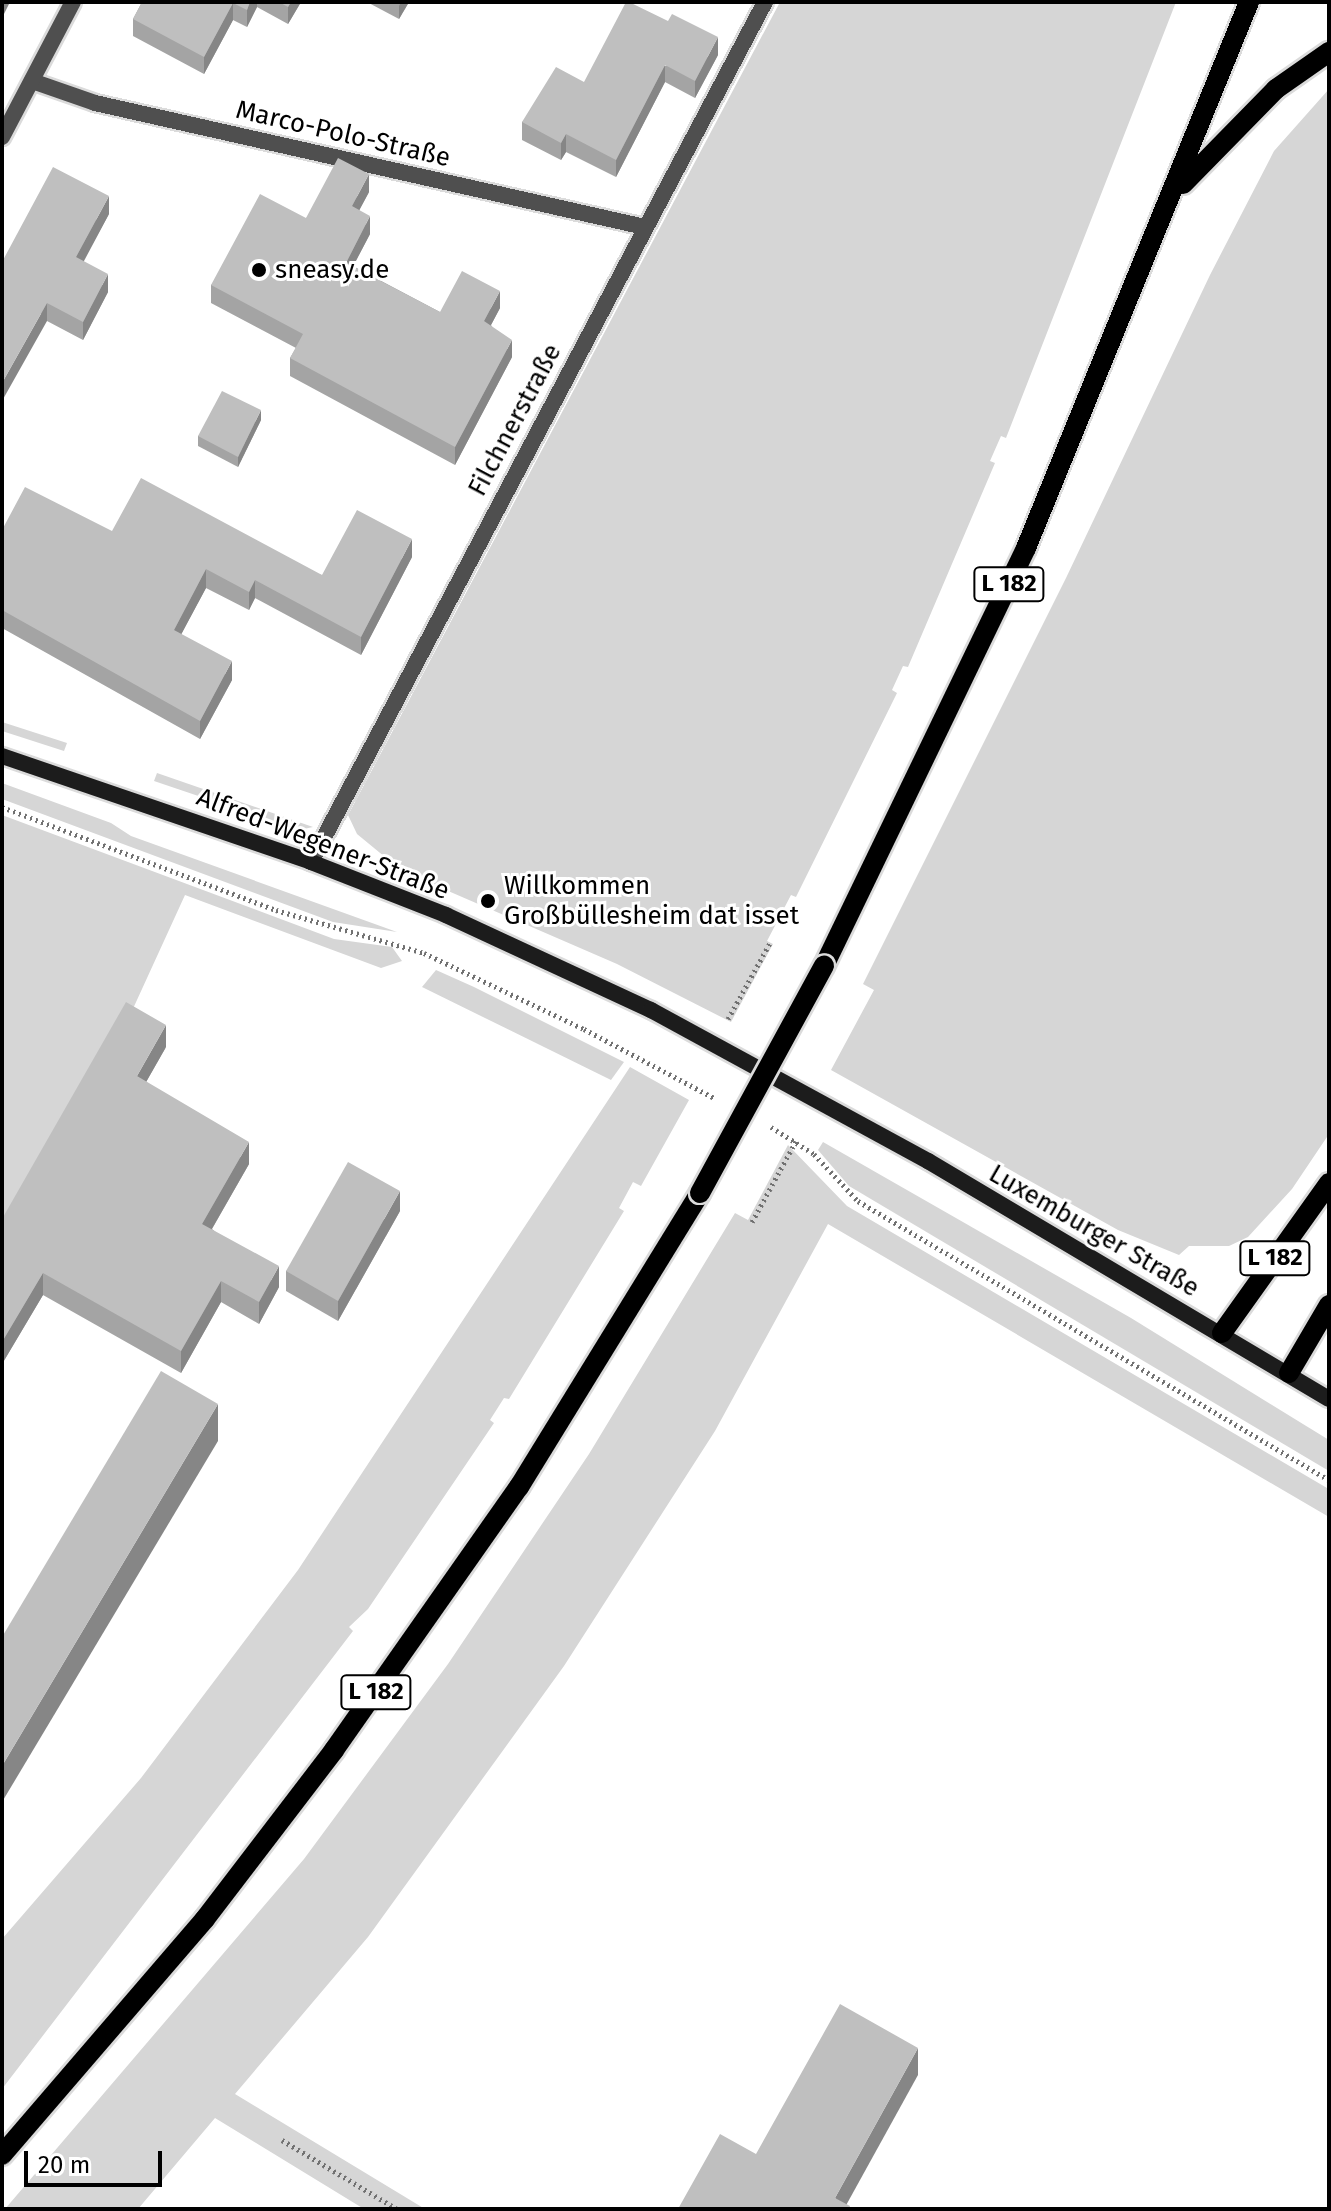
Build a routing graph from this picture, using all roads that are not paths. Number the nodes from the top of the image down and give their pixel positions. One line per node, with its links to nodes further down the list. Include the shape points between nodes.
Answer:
1 (73, 2): 5 (street)
2 (765, 2): 8 (street, Filchnerstraße)
3 (1249, 2): 7 (main road, L 182)
4 (1329, 52): 7 (main road, L 182, via 1276,89)
5 (32, 81): 6 (street); 8 (street, Marco-Polo-Straße, via 110,106)
6 (2, 137)
7 (1175, 193): 17 (main road, L 182, bridge, via 1019,563 824,966 700,1193 519,1487 343,1738 205,1919)
8 (645, 227): 10 (street, Filchnerstraße)
9 (2, 756): 10 (street, Alfred-Wegener-Straße)
10 (311, 862): 11 (street, Alfred-Wegener-Straße, via 542,958)
11 (832, 1108): 14 (street, Luxemburger Straße)
12 (1329, 1183): 14 (main road, L 182)
13 (1329, 1305): 15 (main road, L 182)
14 (1222, 1333): 15 (street, Luxemburger Straße)
15 (1289, 1373): 16 (street, Luxemburger Straße)
16 (1329, 1399)
17 (2, 2155)

